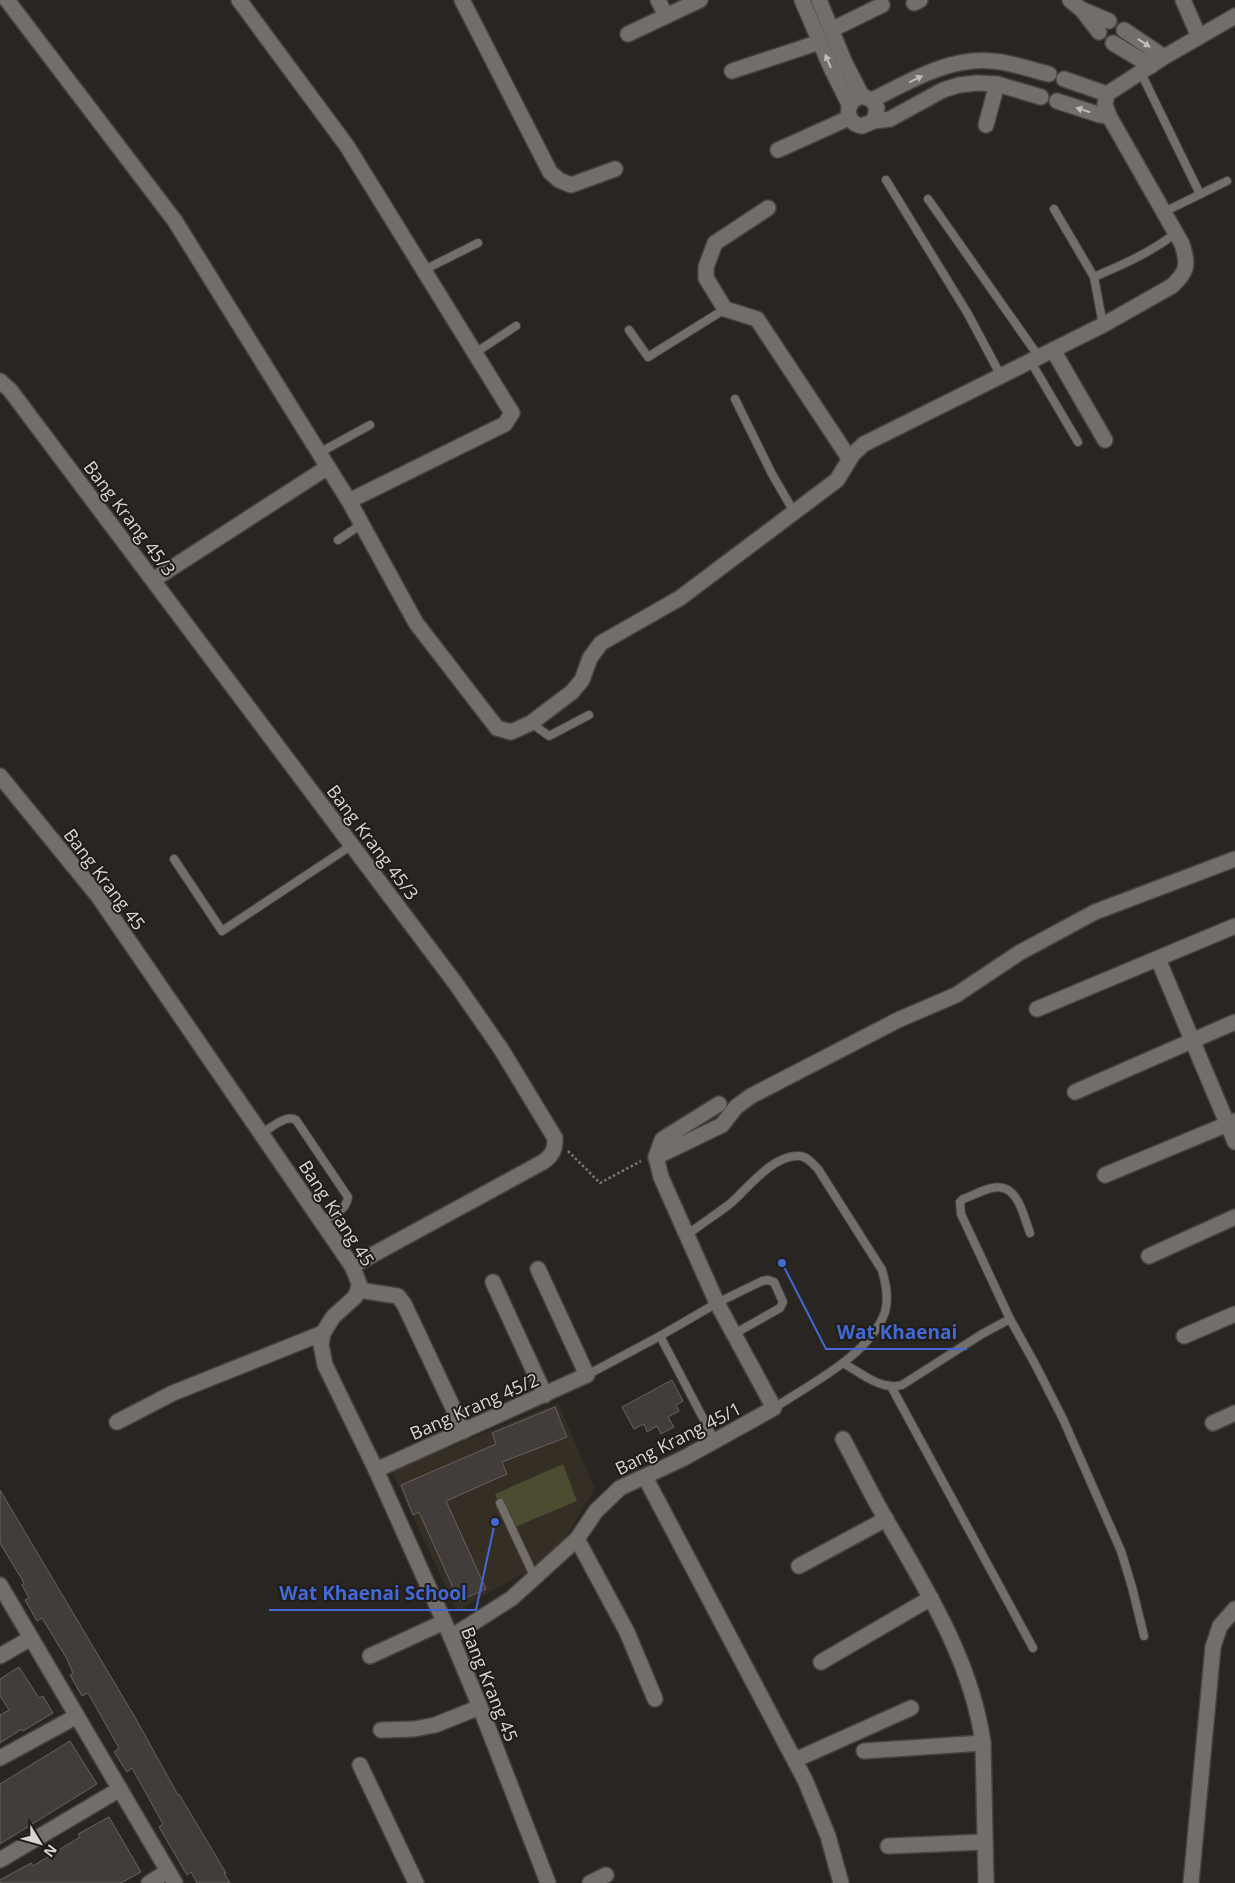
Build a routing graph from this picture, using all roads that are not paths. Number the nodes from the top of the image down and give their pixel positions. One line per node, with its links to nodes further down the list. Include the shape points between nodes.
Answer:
1 (7, 0): 59 (street, via 175,221)
2 (239, 0): 44 (street, via 347,146)
3 (462, 0): 34 (street, via 550,172 571,185)
4 (658, 0): 11 (street)
5 (700, 0): 11 (street)
6 (802, 0): 18 (street)
7 (819, 0): 14 (street)
8 (1182, 0): 17 (street)
9 (882, 5): 14 (street)
10 (1076, 5): 13 (street)
11 (666, 16): 16 (street)
12 (1235, 17): 17 (street)
13 (1104, 27)
14 (831, 30): 29 (street)
15 (1124, 30): 20 (street, one-way to 20)
16 (628, 34)
17 (1199, 37): 20 (street)
18 (820, 42): 23 (street); 29 (street, one-way to 18)
19 (1113, 42): 22 (street)
20 (1164, 56): 22 (street)
21 (955, 64): 25 (street, via 991,61 1044,73 1037,96); 26 (street); 29 (street, one-way to 21)
22 (1146, 70): 27 (street); 37 (lane)
23 (732, 71)
24 (1064, 79): 27 (street)
25 (997, 84): 26 (street); 32 (street)
26 (959, 86): 31 (street, via 944,90 890,119)
27 (1107, 94): 30 (street, via 1105,104)
28 (1057, 101): 30 (street, one-way to 28)
29 (858, 105): 31 (street, via 877,108); 31 (street, via 854,123 862,126); 33 (street)
30 (1109, 116): 41 (street)
31 (874, 121)
32 (986, 125)
33 (778, 150)
34 (615, 169)
35 (886, 180): 53 (lane)
36 (1228, 181): 37 (lane)
37 (1200, 194): 41 (lane)
38 (928, 199): 52 (lane)
39 (768, 208): 46 (street, via 715,243 710,254 706,278)
40 (1054, 208): 45 (lane)
41 (1164, 212): 42 (street)
42 (1176, 234): 45 (lane, via 1155,249); 47 (street, via 1187,258 1186,269 1180,278 1172,286)
43 (478, 243): 44 (lane)
44 (424, 270): 51 (street)
45 (1094, 277): 47 (lane)
46 (725, 309): 49 (lane, via 648,356); 60 (street, via 757,319)
47 (1104, 325): 50 (street)
48 (516, 326): 51 (lane)
49 (629, 330)
50 (1053, 350): 52 (street); 57 (street)
51 (475, 353): 62 (street, via 512,413 510,420)
52 (1035, 359): 53 (street); 58 (lane)
53 (1001, 376): 60 (street, via 864,444)
54 (0, 381): 66 (street, Bang Krang 45/3)
55 (736, 400): 63 (lane)
56 (370, 425): 59 (lane)
57 (1105, 440)
58 (1078, 442)
59 (319, 452): 61 (street)
60 (850, 458): 63 (street, via 837,480)
61 (328, 467): 62 (street); 66 (street)
62 (349, 501): 64 (street)
63 (794, 512): 68 (street, via 680,598 601,643 572,692)
64 (362, 524): 65 (lane); 68 (street, via 416,623 496,728 511,732)
65 (338, 540)
66 (153, 580): 70 (street, Bang Krang 45/3)
67 (588, 715): 68 (lane, via 549,736)
68 (531, 723)
69 (0, 776): 81 (street, Bang Krang 45, via 98,896)
70 (352, 845): 71 (lane, via 222,931); 90 (street, Bang Krang 45/3, via 501,1049 554,1138 551,1156 543,1162)
71 (174, 859)
72 (1235, 859): 83 (street, via 1096,912 1019,953 956,995 898,1020 765,1087 741,1102 722,1125)
73 (1235, 926): 74 (street)
74 (1158, 959): 75 (street); 77 (street)
75 (1037, 1009)
76 (1235, 1022): 77 (street)
77 (1193, 1040): 78 (street); 80 (street)
78 (1076, 1092)
79 (719, 1104): 83 (street, via 666,1136)
80 (1231, 1122): 82 (street); 84 (street)
81 (262, 1133): 86 (street, Bang Krang 45); 86 (lane, via 287,1118 296,1120 302,1127 348,1197 343,1210)
82 (1235, 1142)
83 (656, 1155): 88 (street, via 661,1177)
84 (1105, 1175)
85 (1235, 1217): 89 (street)
86 (322, 1221): 90 (street, Bang Krang 45)
87 (1030, 1233): 96 (lane, via 1016,1196 1009,1190 992,1188 960,1202 961,1214)
88 (687, 1234): 94 (street); 101 (lane, Bang Krang 45/1, via 729,1204 757,1176 777,1162 799,1156 812,1162 882,1270 886,1284 886,1310 879,1325)
89 (1149, 1256)
90 (352, 1266): 93 (street, Bang Krang 45, via 359,1283)
91 (538, 1269): 102 (street)
92 (494, 1282): 104 (street)
93 (358, 1290): 97 (street, Bang Krang 45); 109 (street, via 398,1296)
94 (717, 1303): 98 (street); 98 (lane, via 762,1281 774,1282 783,1302 780,1308); 99 (lane)
95 (1235, 1314): 100 (street)
96 (1010, 1319): 103 (lane); 124 (lane, via 1063,1419 1120,1551)
97 (323, 1333): 107 (street, via 173,1393); 112 (street, Bang Krang 45, via 321,1345 325,1365)
98 (734, 1334): 105 (street)
99 (660, 1336): 102 (lane); 111 (lane)
100 (1184, 1336)
101 (843, 1363): 103 (lane); 105 (lane, Bang Krang 45/1)
102 (587, 1375): 104 (street, Bang Krang 45/2)
103 (892, 1388): 126 (lane)
104 (545, 1395): 109 (street, Bang Krang 45/2)
105 (774, 1408): 111 (street, Bang Krang 45/1)
106 (1235, 1413): 108 (street)
107 (117, 1422)
108 (1213, 1423)
109 (464, 1431): 112 (street, Bang Krang 45/2)
110 (843, 1439): 115 (street)
111 (715, 1441): 113 (street, Bang Krang 45/1)
112 (376, 1470): 122 (street, Bang Krang 45)
113 (645, 1476): 116 (street, Bang Krang 45/1, via 620,1488 606,1500); 138 (street)
114 (500, 1502): 118 (lane)
115 (886, 1519): 117 (street); 120 (street)
116 (577, 1539): 118 (street, Bang Krang 45/1); 130 (street, via 627,1632)
117 (799, 1566)
118 (535, 1578): 123 (street, Bang Krang 45/1, via 512,1598)
119 (0, 1584): 125 (street)
120 (931, 1598): 129 (street); 135 (street, via 957,1652 973,1696)
121 (1235, 1609): 152 (street, via 1220,1626 1213,1647)
122 (444, 1622): 123 (street, Bang Krang 45); 128 (street)
123 (450, 1636): 131 (street, Bang Krang 45)
124 (1144, 1636)
125 (32, 1638): 127 (street); 133 (street)
126 (1033, 1648)
127 (0, 1656)
128 (370, 1656)
129 (821, 1662)
130 (655, 1699)
131 (480, 1707): 134 (street, via 436,1725); 148 (street, Bang Krang 45)
132 (911, 1708): 138 (street)
133 (77, 1716): 137 (street); 140 (street)
134 (381, 1730)
135 (983, 1743): 136 (street); 141 (street)
136 (864, 1751)
137 (0, 1758)
138 (795, 1760): 150 (street, via 828,1836)
139 (360, 1765): 147 (street)
140 (120, 1789): 143 (street); 145 (street)
141 (985, 1842): 142 (street); 151 (street)
142 (888, 1846)
143 (0, 1860)
144 (606, 1875): 149 (street)
145 (172, 1877): 146 (street)
146 (149, 1883)
147 (416, 1883)
148 (548, 1883)
149 (590, 1883)
150 (841, 1883)
151 (986, 1883)
152 (1190, 1883)

